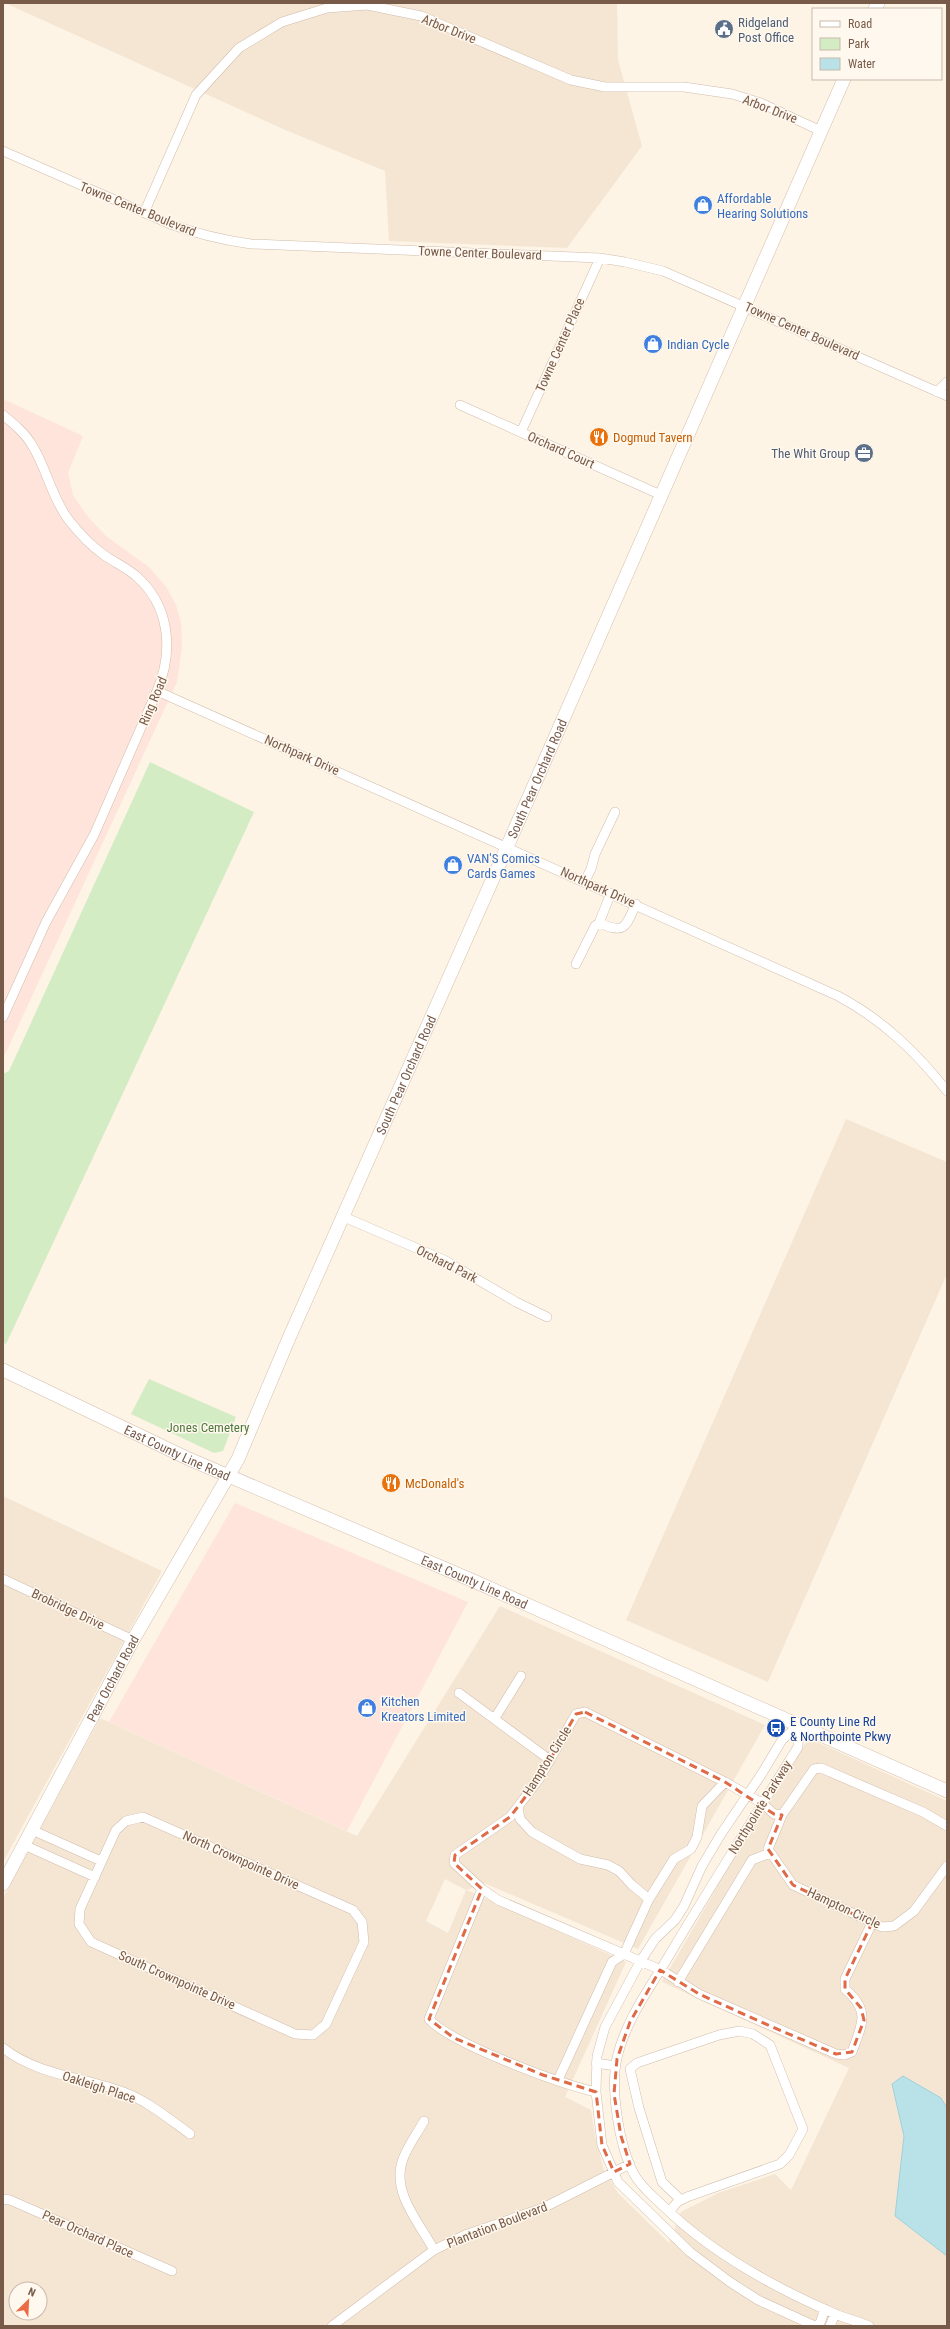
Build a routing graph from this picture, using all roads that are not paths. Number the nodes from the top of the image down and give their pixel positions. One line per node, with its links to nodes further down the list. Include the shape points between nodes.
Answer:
1 (844, 80): 2 (street, South Pear Orchard Road)
2 (821, 131): 4 (street, Arbor Drive, via 761,103 732,94 684,87 605,86 570,80 421,16 367,5 326,8 282,22 239,48 196,95); 6 (street, South Pear Orchard Road)
3 (3, 151): 4 (street, Towne Center Boulevard)
4 (144, 213): 5 (street, Towne Center Boulevard, via 194,233 251,244)
5 (600, 258): 6 (street, Towne Center Boulevard, via 663,271); 12 (street, Towne Center Place)
6 (743, 306): 8 (street, Towne Center Boulevard); 13 (street, South Pear Orchard Road)
7 (947, 382): 8 (street)
8 (937, 392): 9 (street, Towne Center Boulevard)
9 (947, 396)
10 (460, 405): 12 (street, Orchard Court)
11 (3, 415): 14 (street, Ring Road, via 19,428 32,445 54,496 73,525 95,548 135,575 153,596 164,620 168,640 166,668)
12 (521, 432): 13 (street, Orchard Court)
13 (661, 495): 16 (street, South Pear Orchard Road)
14 (157, 691): 16 (street, Northpark Drive); 22 (street, Ring Road, via 94,835 55,903)
15 (615, 812): 17 (street)
16 (508, 847): 17 (street, Northpark Drive); 24 (street, South Pear Orchard Road)
17 (585, 882): 18 (street, Northpark Drive)
18 (611, 893): 19 (street, Northpark Drive); 20 (street)
19 (636, 904): 20 (street, via 623,929 615,930); 23 (street, Northpark Drive, via 858,1007 900,1038)
20 (599, 922): 21 (street)
21 (576, 964)
22 (3, 1017)
23 (947, 1091)
24 (344, 1217): 25 (street, Orchard Park, via 444,1260); 27 (street, South Pear Orchard Road, via 291,1333 238,1459)
25 (547, 1317)
26 (3, 1370): 27 (street, East County Line Road, via 189,1460)
27 (228, 1476): 29 (street, Pear Orchard Road); 33 (street, East County Line Road, via 324,1515)
28 (3, 1579): 29 (street, Brobridge Drive)
29 (133, 1640): 42 (street, Pear Orchard Road)
30 (521, 1676): 32 (street)
31 (459, 1693): 32 (street)
32 (495, 1718): 34 (street)
33 (799, 1725): 36 (street, East County Line Road); 37 (street, Northpointe Parkway, via 782,1740); 38 (street, Northpointe Parkway, via 798,1747)
34 (550, 1760): 35 (street, Hampton Circle, via 576,1714 585,1712); 39 (street, Hampton Circle)
35 (725, 1782): 37 (street, Hampton Circle); 50 (street, via 702,1806 697,1837 691,1849 674,1859)
36 (947, 1791)
37 (747, 1796): 38 (street, Hampton Circle); 53 (street, Northpointe Parkway, via 702,1866 675,1920 655,1939)
38 (762, 1803): 40 (street, Hampton Circle, via 774,1814); 54 (street, Northpointe Parkway)
39 (518, 1807): 49 (street, Hampton Circle, via 510,1816 455,1855 454,1862); 50 (street, via 520,1819 532,1832 580,1859 608,1865 619,1871)
40 (782, 1815): 41 (street, via 814,1769 821,1768 923,1812); 44 (street, via 768,1849)
41 (947, 1826)
42 (32, 1830): 43 (street, Pear Orchard Road); 45 (street)
43 (24, 1845): 47 (street); 48 (street, Pear Orchard Road)
44 (770, 1853): 51 (street, Hampton Circle, via 793,1885); 55 (street, via 752,1860)
45 (101, 1861): 47 (street, South Crownpointe Drive); 56 (street, North Crownpointe Drive, via 116,1830 126,1821 143,1817 353,1910 362,1922 364,1942)
46 (947, 1866): 51 (street, Hampton Circle, via 914,1911 894,1926 882,1927)
47 (95, 1877): 56 (street, South Crownpointe Drive, via 80,1909 79,1924 91,1942 295,2034 313,2035)
48 (3, 1884)
49 (482, 1889): 52 (street, via 498,1900); 60 (street, via 429,2019 454,2038)
50 (649, 1899): 52 (street)
51 (872, 1923): 55 (street, via 845,1979 845,1989 861,2008 864,2020 852,2052 844,2055 770,2026)
52 (624, 1954): 53 (street); 60 (street, via 612,1962)
53 (640, 1962): 54 (street); 58 (street, Northpointe Parkway, via 605,2027)
54 (661, 1970): 55 (street); 59 (street, Northpointe Parkway, via 625,2035)
55 (678, 1982)
56 (326, 2024)
57 (3, 2048): 63 (street, Oakleigh Place, via 13,2056 54,2073 123,2092 149,2104)
58 (596, 2063): 59 (street); 61 (street, Northpointe Parkway)
59 (616, 2066): 64 (street, Northpointe Parkway, via 614,2094 621,2136)
60 (558, 2080): 61 (street)
61 (596, 2092): 65 (street, Northpointe Parkway, via 602,2144)
62 (424, 2121): 69 (street, via 402,2162 399,2177 402,2192)
63 (190, 2134)
64 (630, 2164): 65 (street, Plantation Boulevard); 68 (street, Northpointe Parkway, via 646,2190)
65 (614, 2172): 69 (street, Plantation Boulevard, via 543,2208 465,2235); 74 (street, Northpointe Parkway, via 618,2182 690,2252 758,2300)
66 (3, 2199): 70 (street, Pear Orchard Place)
67 (681, 2200): 67 (street, via 780,2164 789,2155 803,2129 770,2045 753,2034 740,2031 719,2035 637,2063 630,2068 639,2108 662,2182); 68 (street, via 675,2203)
68 (670, 2212): 71 (street, Northpointe Parkway, via 705,2242 746,2269 775,2286)
69 (434, 2250): 73 (street, Plantation Boulevard)
70 (172, 2271)
71 (825, 2309): 72 (street, Northpointe Parkway); 74 (street, via 820,2323)
72 (835, 2314): 75 (street); 76 (street, Northpointe Parkway)
73 (332, 2326)
74 (815, 2326)
75 (830, 2326)
76 (868, 2326)

